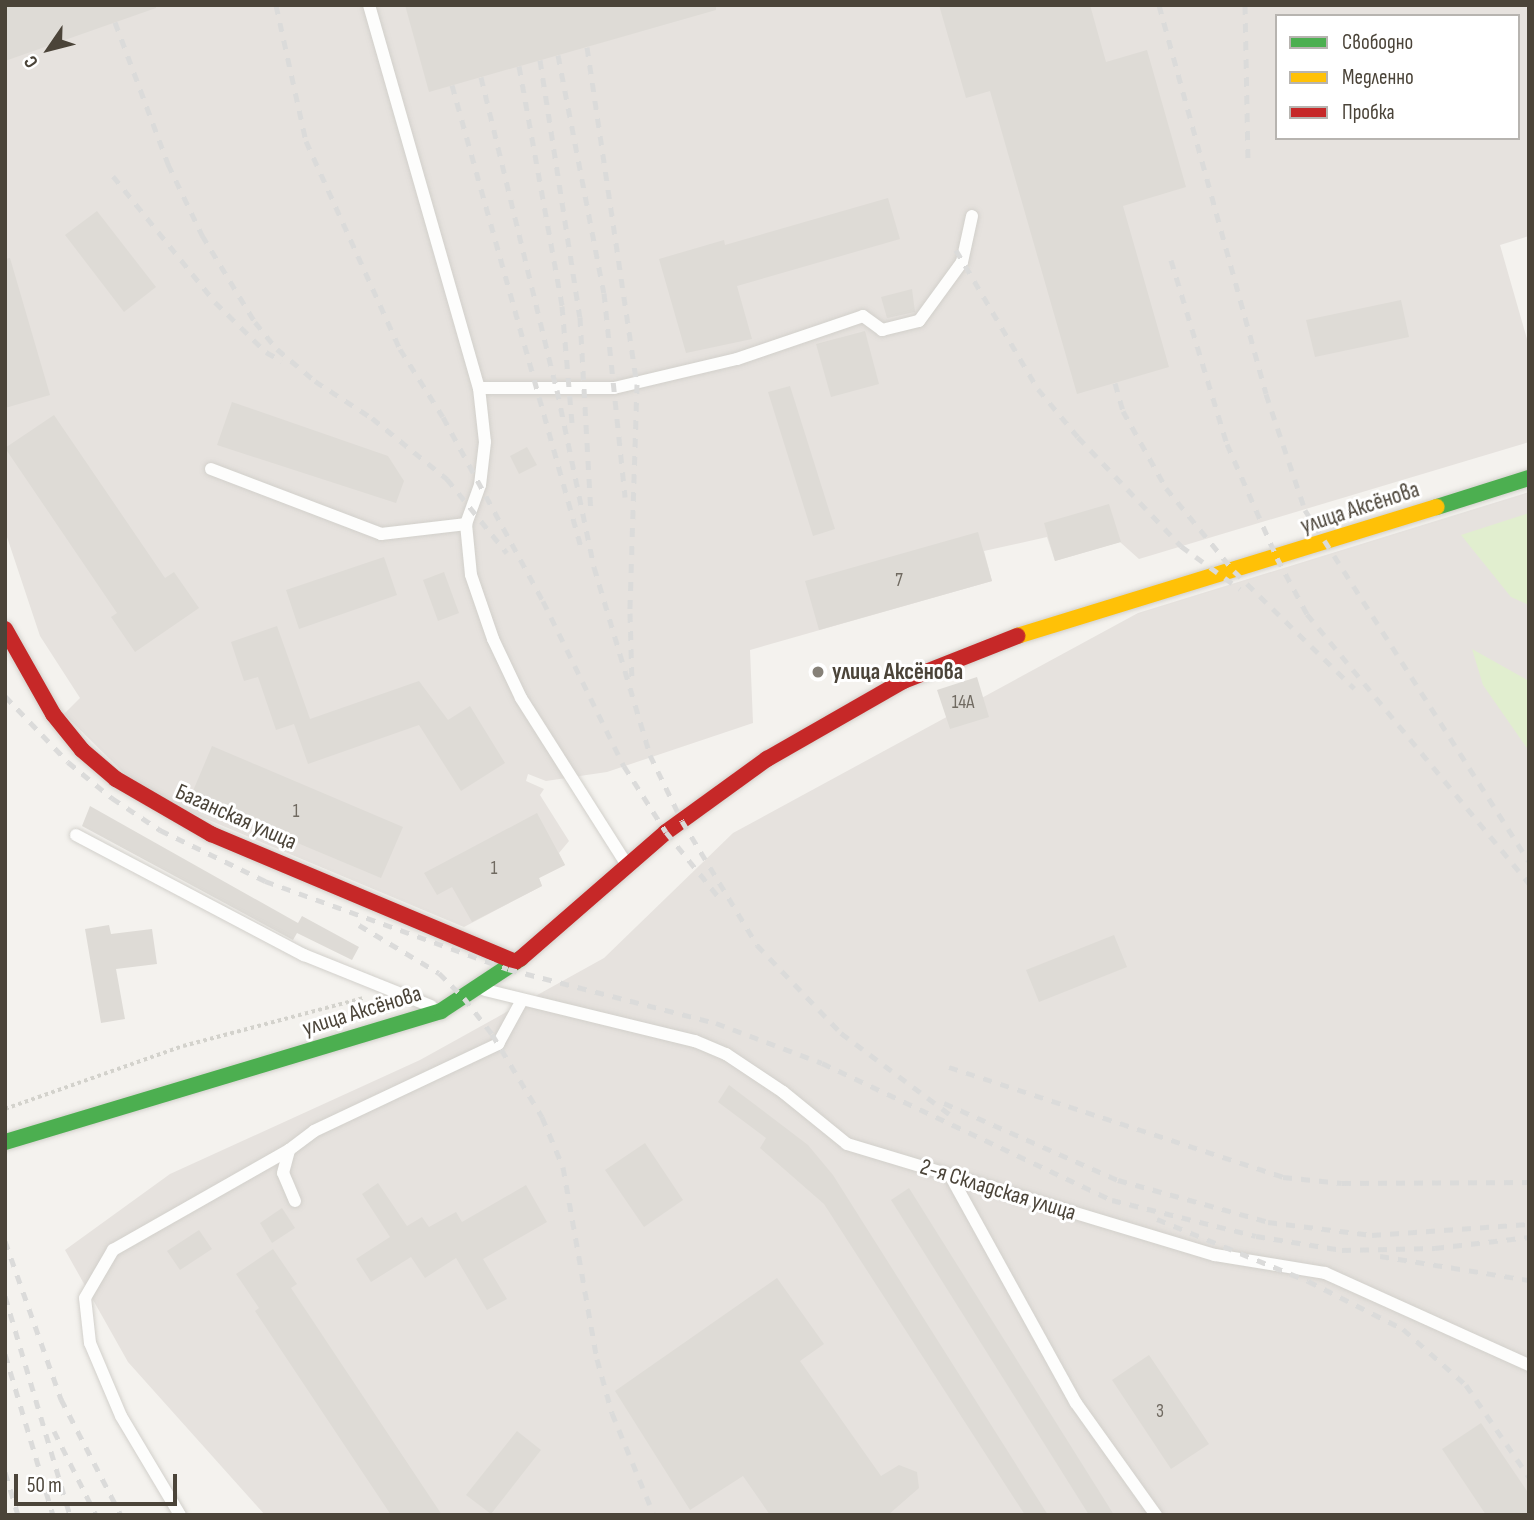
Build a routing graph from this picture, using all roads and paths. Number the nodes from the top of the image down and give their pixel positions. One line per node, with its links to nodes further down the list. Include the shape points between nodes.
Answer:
1 (369, 5): 3 (lane)
2 (972, 216): 3 (lane, via 962,262 919,321 882,330 863,316 737,359 614,388)
3 (479, 388): 6 (lane, via 485,442 480,485)
4 (211, 469): 6 (lane, via 381,534)
5 (1529, 478): 9 (street, улица Аксёнова, via 1234,572 1054,621 903,681 767,760)
6 (466, 524): 9 (lane, via 471,575 493,639 561,766)
7 (5, 629): 10 (street, Баганская улица, via 53,714 82,750 125,786 211,834)
8 (76, 835): 12 (lane, via 304,955)
9 (627, 866): 10 (street, улица Аксёнова)
10 (515, 962): 11 (street, улица Аксёнова)
11 (482, 989): 13 (lane, 2-я Складская улица); 14 (street, улица Аксёнова)
12 (393, 991): 14 (lane); 15 (path, via 183,1046)
13 (522, 1000): 17 (lane, via 498,1044 314,1131); 18 (lane, 2-я Складская улица, via 695,1041 726,1054 783,1092 847,1144)
14 (441, 1010): 16 (street, улица Аксёнова)
15 (5, 1109)
16 (5, 1142)
17 (289, 1150): 19 (lane, via 283,1174); 21 (lane, via 113,1250 85,1298 90,1343 121,1416)
18 (950, 1175): 20 (lane, 2-я Складская улица, via 1215,1255 1325,1273); 22 (lane, via 1076,1403)
19 (295, 1201)
20 (1529, 1365)
21 (180, 1515)
22 (1156, 1515)

